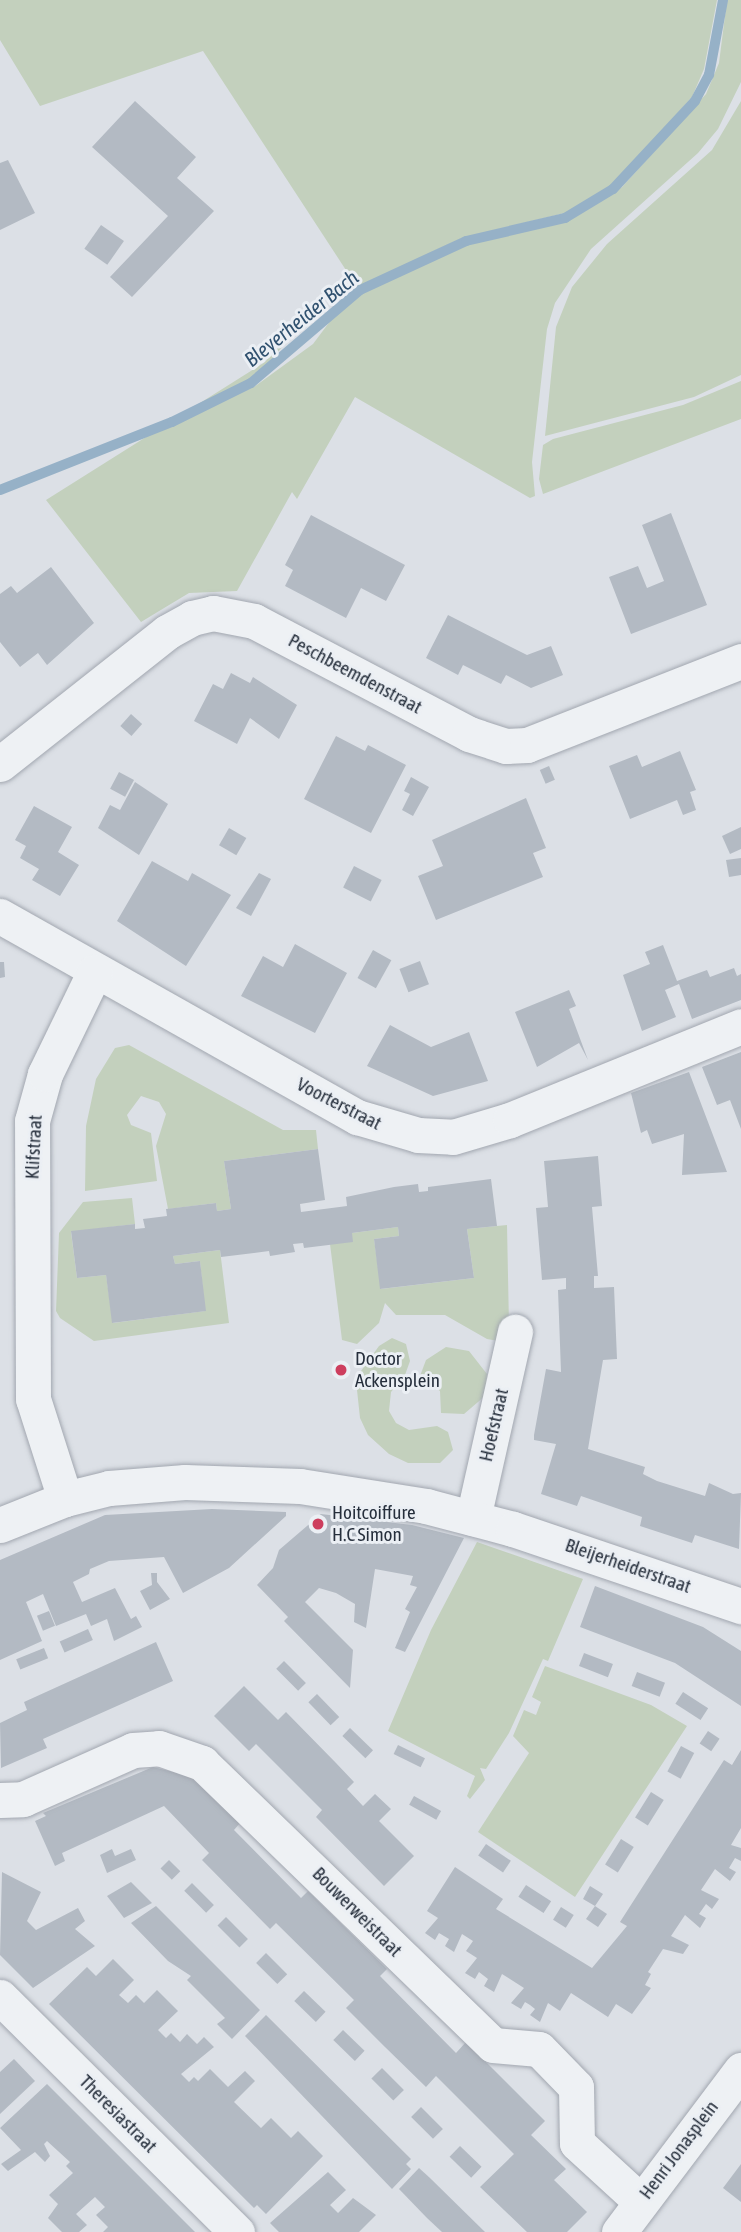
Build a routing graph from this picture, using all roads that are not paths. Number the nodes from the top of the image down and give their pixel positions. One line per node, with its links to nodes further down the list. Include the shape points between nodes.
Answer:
1 (741, 661): 2 (street, Peschbeemdenstraat, via 527,744 506,746 469,734 254,621 213,613 191,618 167,632)
2 (0, 764)
3 (0, 916): 4 (street, Voorterstraat)
4 (95, 971): 5 (street, Voorterstraat, via 357,1116 418,1135 453,1137 510,1119); 7 (street, Klifstraat, via 45,1074 32,1121)
5 (741, 1026)
6 (515, 1332): 9 (street, Hoefstraat)
7 (15, 1334): 8 (street)
8 (65, 1499): 9 (street, via 109,1488 172,1483 268,1484 360,1493); 10 (street)
9 (473, 1518): 11 (street, Bleijerheiderstraat)
10 (0, 1525)
11 (741, 1606)
12 (0, 1800): 15 (street, Bouwerweistraat, via 23,1799 134,1750 159,1748 202,1763 493,2045 539,2049 576,2087 577,2143)
13 (0, 1997): 16 (street, Theresiastraat)
14 (741, 2070): 15 (street, Henri Jonasplein)
15 (640, 2201): 17 (street, Henri Jonasplein)
16 (237, 2232)
17 (620, 2232)

